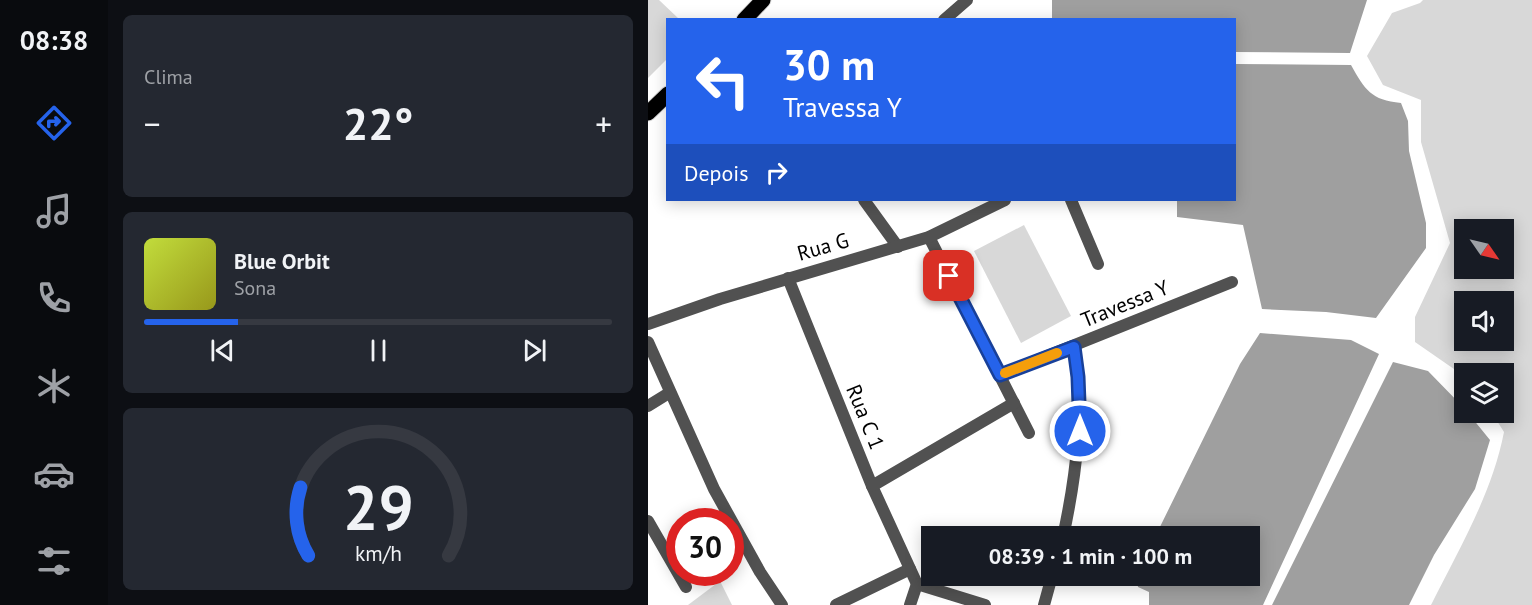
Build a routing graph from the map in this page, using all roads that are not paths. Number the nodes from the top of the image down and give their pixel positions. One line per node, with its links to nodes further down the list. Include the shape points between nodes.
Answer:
1 (763, 0): 3 (main road)
2 (967, 0): 4 (street)
3 (746, 18)
4 (946, 18)
5 (666, 96): 6 (main road)
6 (648, 113)
7 (865, 201): 11 (street)
8 (1003, 201): 10 (street, Rua G)
9 (1071, 201): 12 (street)
10 (929, 237): 11 (street, Rua G); 18 (street)
11 (898, 247): 13 (street, Rua G)
12 (1098, 264)
13 (788, 278): 15 (street, Rua G); 23 (street, Rua C 1)
14 (1232, 282): 17 (street, Travessa Y)
15 (648, 324)
16 (648, 342): 19 (street)
17 (1074, 347): 18 (street, Travessa Y); 25 (street, via 1080,431)
18 (1000, 375): 20 (street)
19 (669, 393): 21 (street); 30 (street, via 714,489)
20 (1014, 403): 22 (street); 23 (street)
21 (648, 406)
22 (1029, 433)
23 (872, 486): 26 (street, Rua C 1)
24 (648, 521): 29 (street)
25 (1065, 526)
26 (910, 569): 27 (street, Rua C 1); 31 (street)
27 (917, 584): 32 (street); 33 (street)
28 (1049, 586): 34 (street)
29 (686, 587)
30 (782, 605)
31 (836, 605)
32 (910, 605)
33 (984, 605)
34 (1044, 605)

